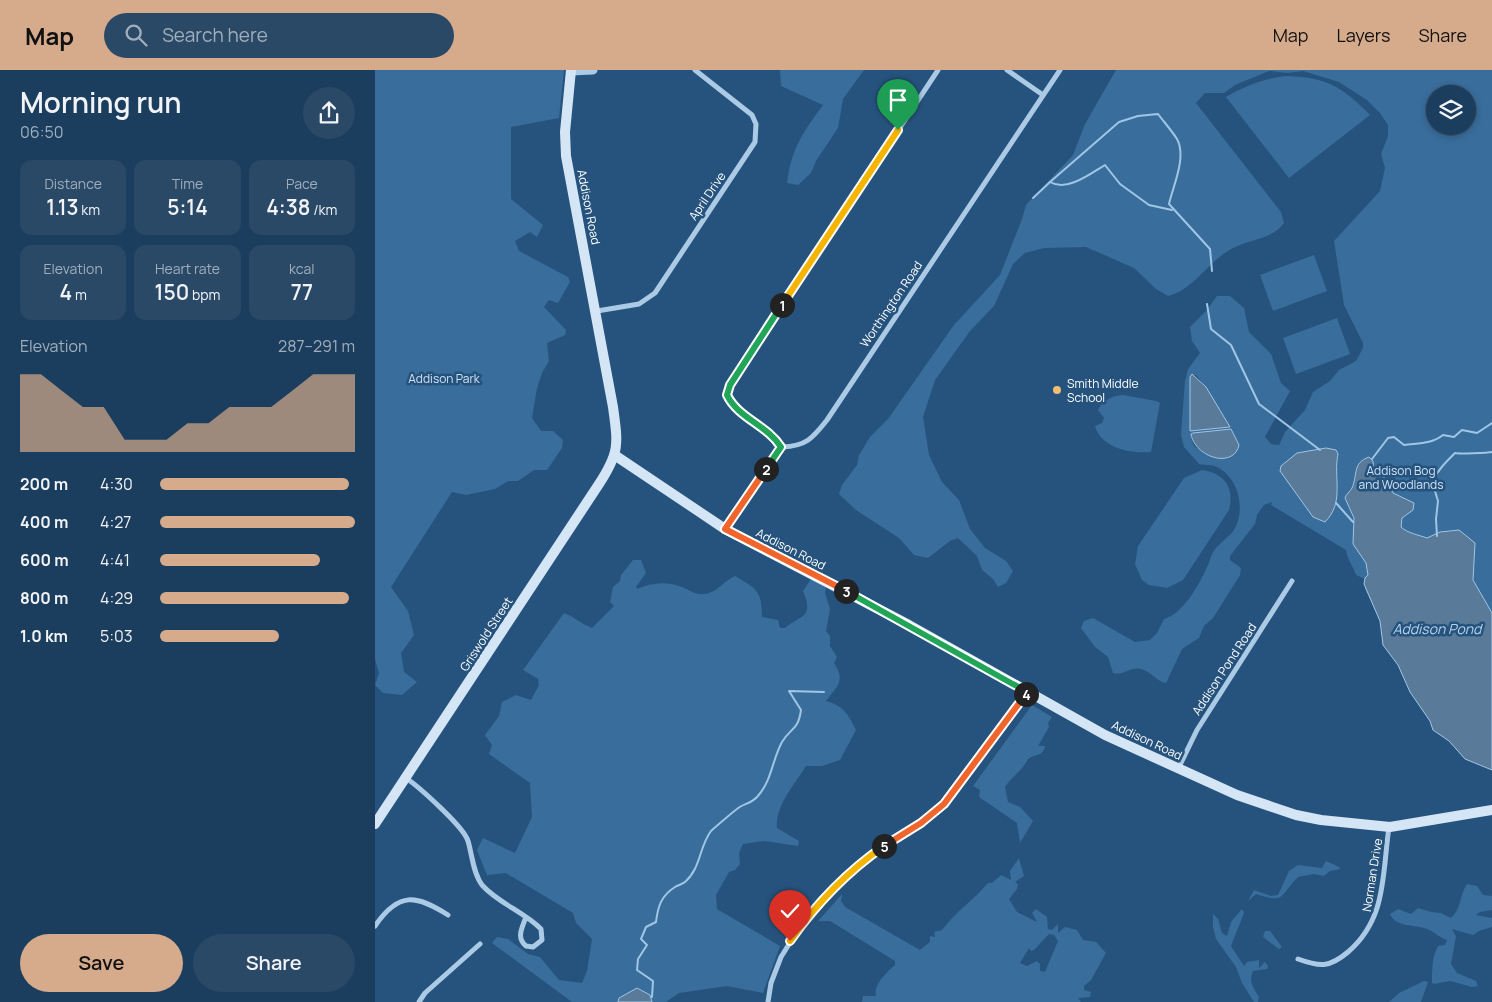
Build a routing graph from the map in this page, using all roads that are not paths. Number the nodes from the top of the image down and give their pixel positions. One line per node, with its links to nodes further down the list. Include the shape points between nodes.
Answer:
1 (571, 70): 2 (street); 8 (main road, Addison Road, via 566,156)
2 (593, 70)
3 (695, 70): 8 (street, April Drive, via 752,115 756,124 755,142 655,293 639,304)
4 (938, 70): 9 (street, via 730,385 727,395 732,405 773,434)
5 (1007, 70): 7 (street)
6 (1060, 70): 7 (street, Worthington Road)
7 (1043, 94): 9 (street, Worthington Road, via 827,420 813,438 798,446)
8 (597, 311): 10 (main road, Addison Road, via 615,422)
9 (781, 447): 11 (street)
10 (616, 456): 11 (main road, Addison Road); 15 (main road, Griswold Street)
11 (725, 529): 13 (main road, Addison Road, via 867,602)
12 (1292, 581): 14 (street, Addison Pond Road, via 1197,730)
13 (1028, 692): 14 (main road, Addison Road, via 1105,735); 25 (street, via 944,804 859,865 801,925 781,957)
14 (1178, 769): 18 (main road, Addison Road, via 1237,795 1296,815)
15 (406, 778): 17 (main road, Griswold Street); 20 (street, via 427,793 468,839 469,852 481,884)
16 (1492, 810): 18 (main road, Addison Road)
17 (375, 824)
18 (1389, 826): 23 (street, Norman Drive, via 1378,906 1366,934 1339,959 1324,965)
19 (448, 915): 21 (street, via 426,901 404,900 393,906)
20 (526, 917): 20 (street, via 520,936 523,944 533,947 541,942 542,932)
21 (375, 926)
22 (479, 944): 24 (street)
23 (1298, 959)
24 (419, 1002)
25 (768, 1002)

